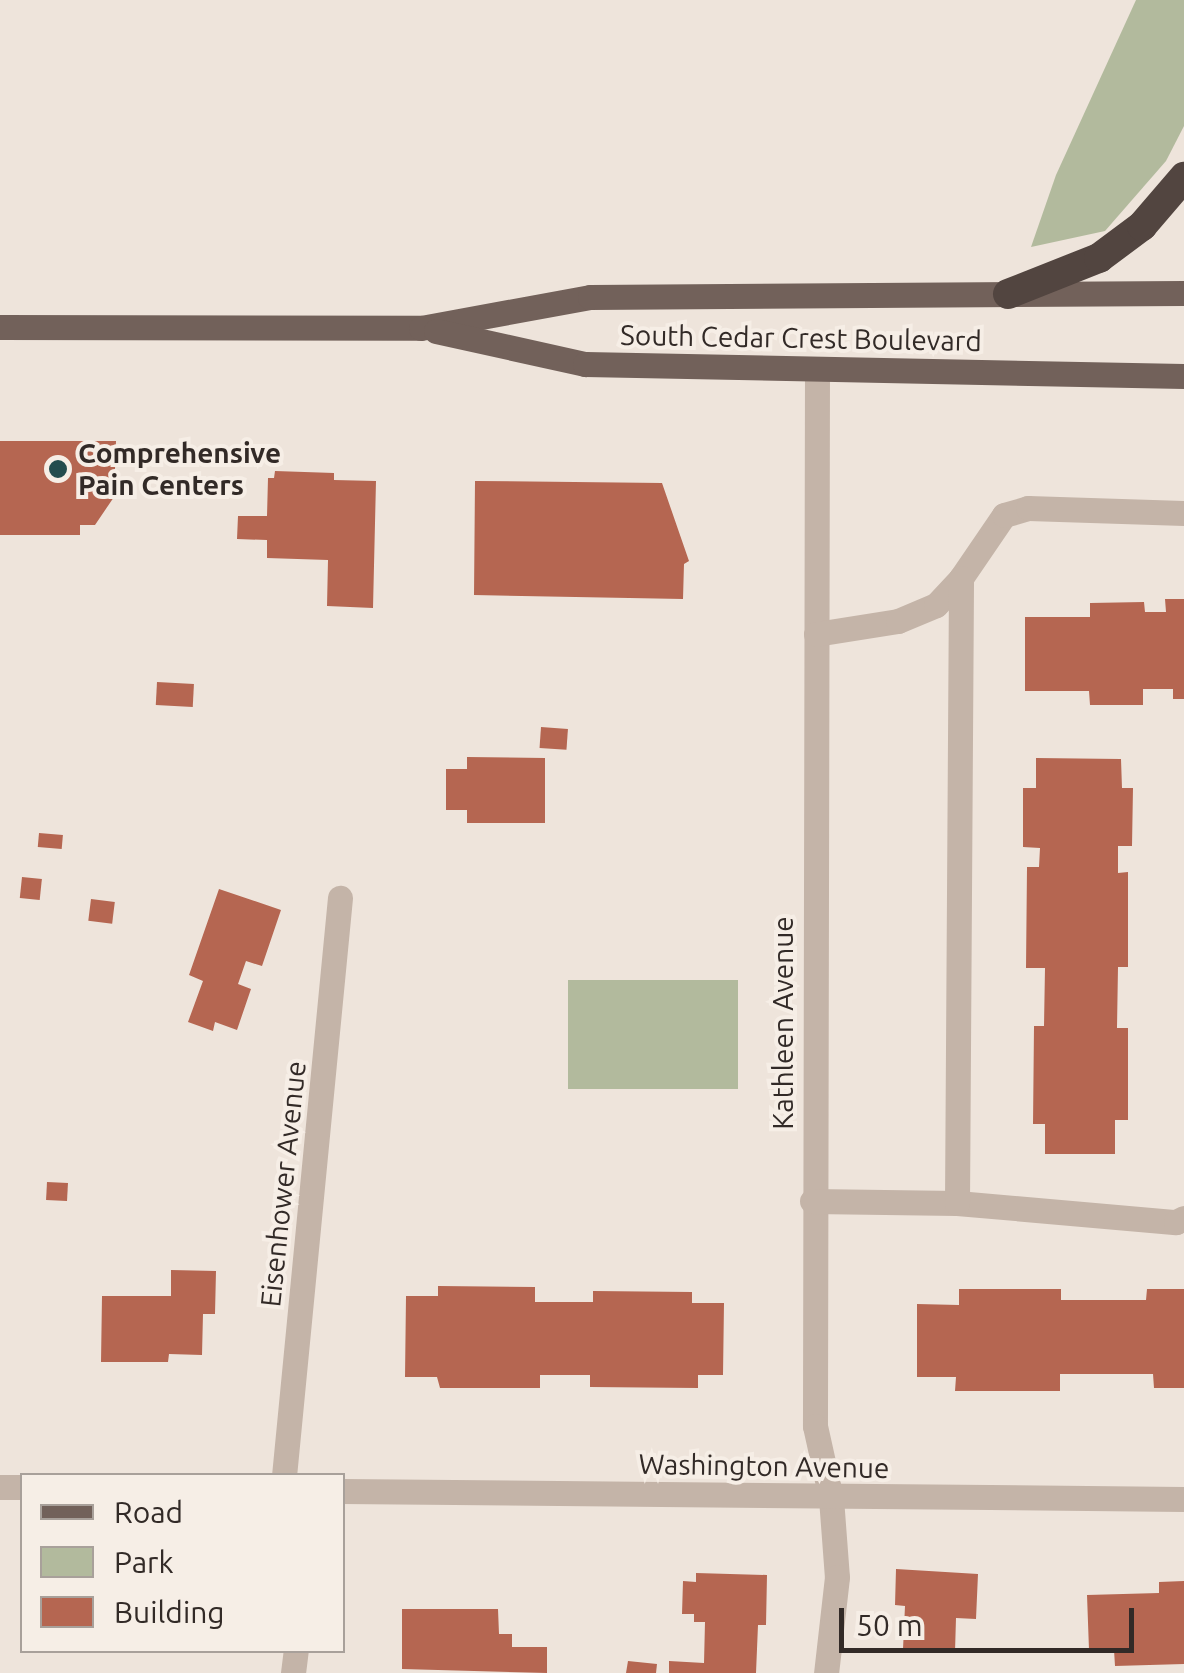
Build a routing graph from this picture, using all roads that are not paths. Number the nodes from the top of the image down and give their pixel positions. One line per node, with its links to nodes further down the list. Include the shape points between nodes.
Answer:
1 (1184, 176): 3 (highway, via 1142,226 1099,258)
2 (1184, 293): 3 (main road, South Cedar Crest Boulevard)
3 (1008, 294): 5 (main road, South Cedar Crest Boulevard, via 590,297)
4 (0, 327): 5 (main road, South Cedar Crest Boulevard)
5 (422, 328): 6 (main road, South Cedar Crest Boulevard, via 585,364)
6 (816, 371): 7 (main road, South Cedar Crest Boulevard); 10 (street, Kathleen Avenue)
7 (1184, 376)
8 (1184, 512): 9 (street, via 1028,508 1004,515)
9 (962, 578): 10 (street, via 936,605 914,616); 13 (street)
10 (816, 634): 12 (street, Kathleen Avenue)
11 (340, 898): 15 (street, Eisenhower Avenue)
12 (812, 1202): 13 (street); 17 (street, Kathleen Avenue, via 815,1426)
13 (957, 1202): 14 (street)
14 (1184, 1218)
15 (284, 1473)
16 (345, 1490): 17 (street, Washington Avenue)
17 (831, 1498): 18 (street, Washington Avenue); 19 (street, Kathleen Avenue, via 837,1577)
18 (1184, 1499)
19 (826, 1673)

